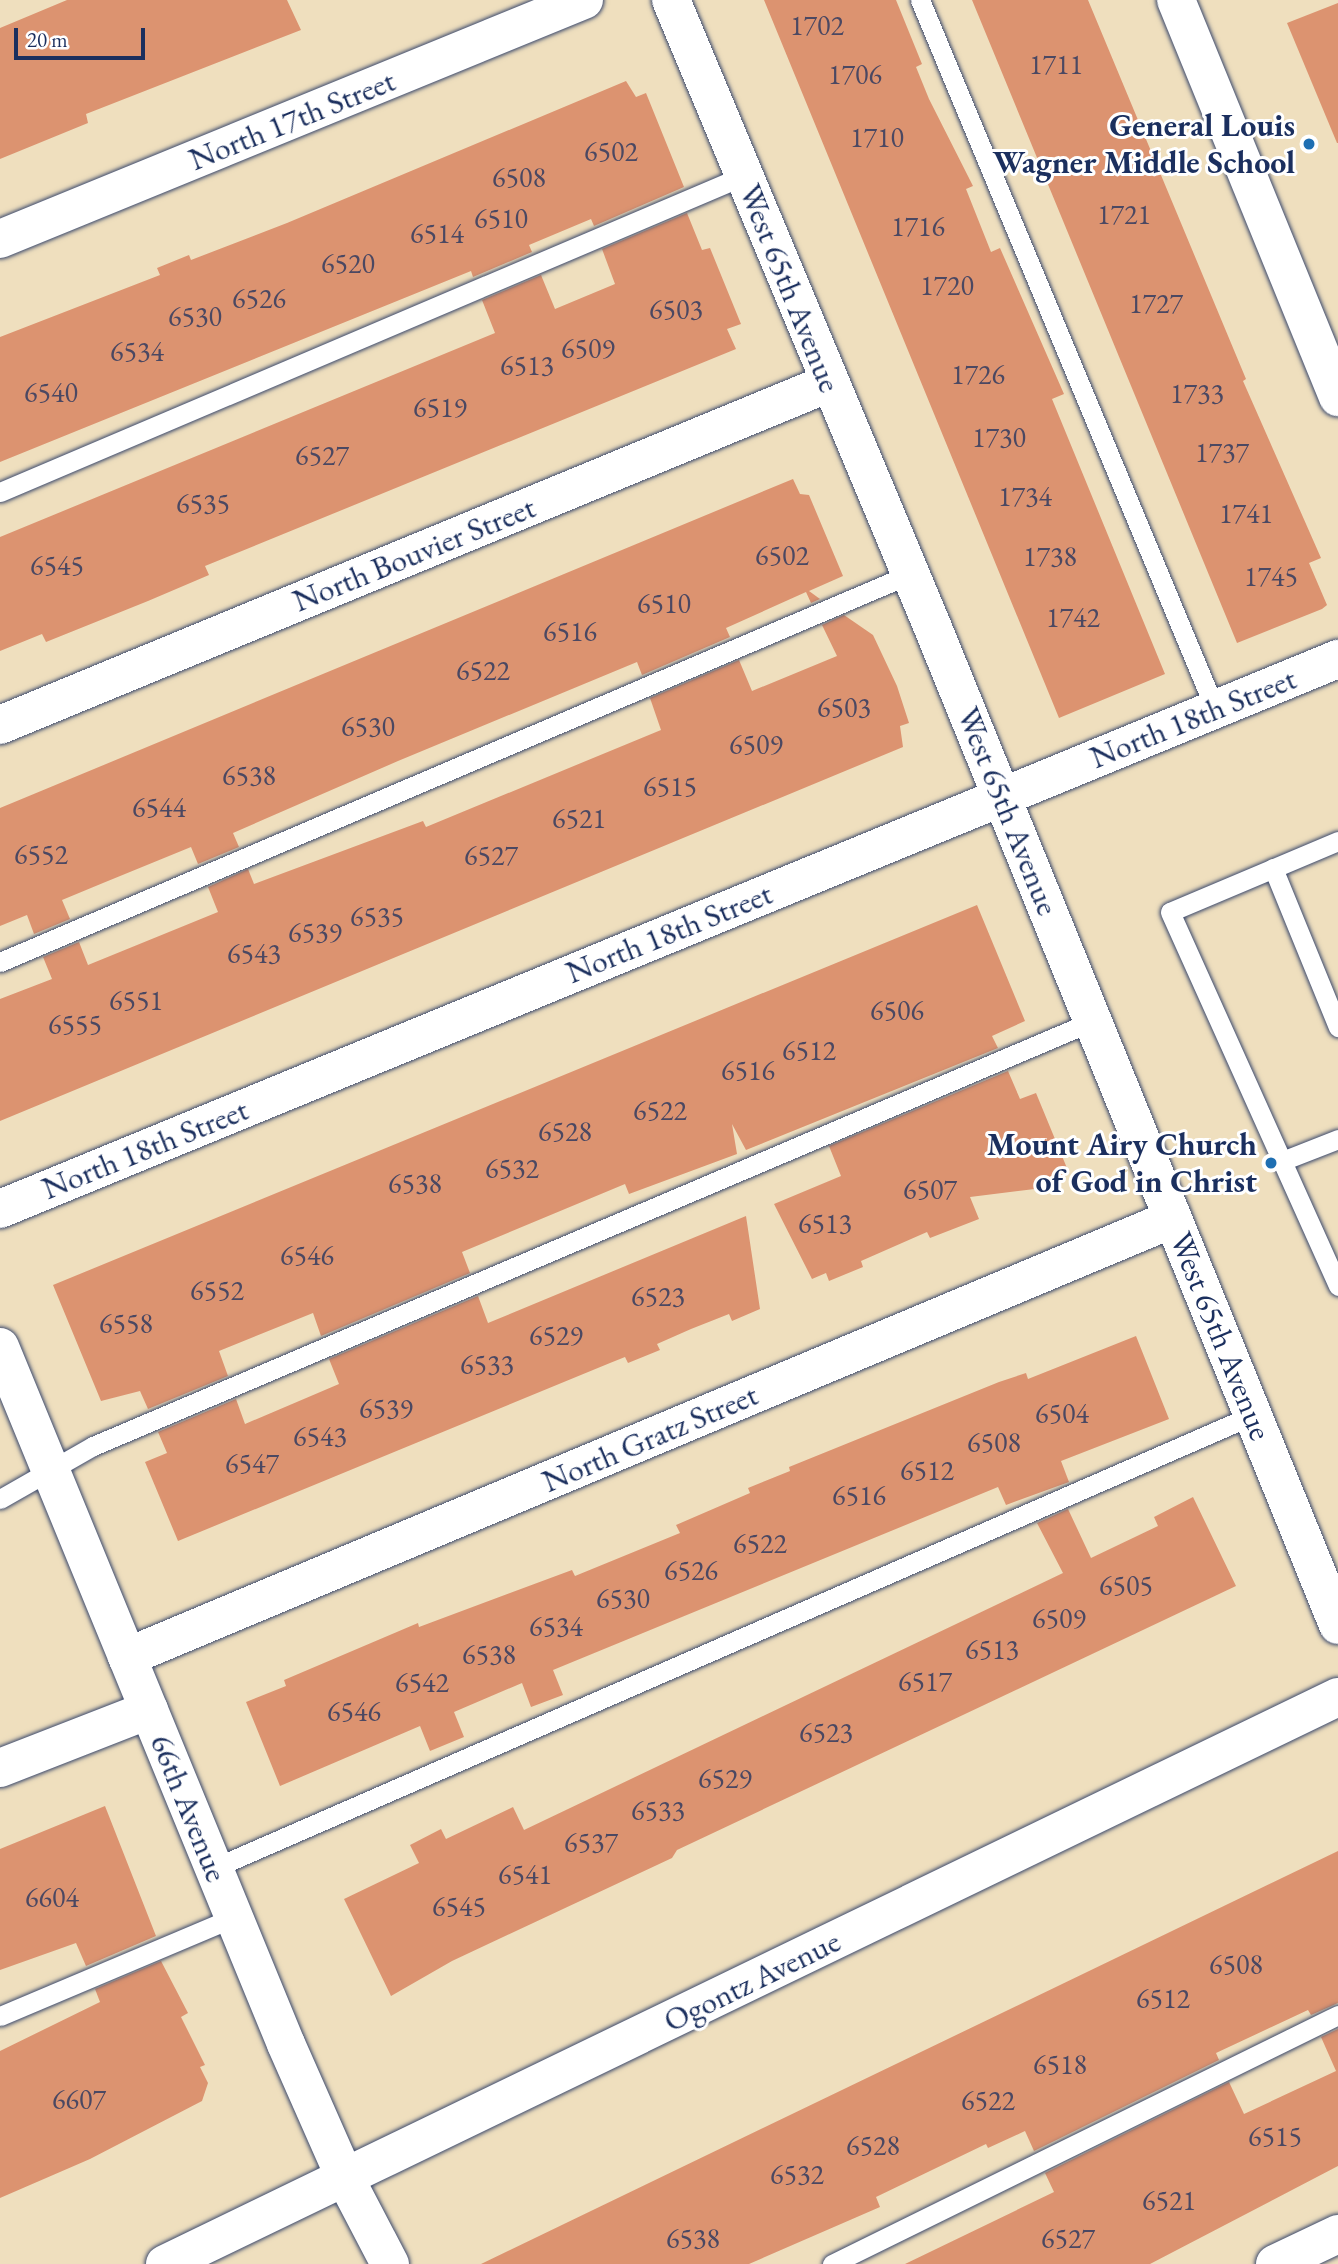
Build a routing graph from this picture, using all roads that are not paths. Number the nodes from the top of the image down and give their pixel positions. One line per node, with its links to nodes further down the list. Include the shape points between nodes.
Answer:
1 (584, 0): 6 (street, North 17th Street)
2 (671, 0): 5 (street, West 65th Avenue)
3 (920, 0): 12 (lane)
4 (1176, 0): 8 (street)
5 (743, 176): 7 (street, West 65th Avenue); 9 (lane)
6 (0, 239)
7 (829, 383): 10 (street, West 65th Avenue); 13 (street, North Bouvier Street)
8 (1338, 397)
9 (0, 492)
10 (910, 574): 14 (street, West 65th Avenue); 17 (lane)
11 (1338, 659): 12 (street, North 18th Street)
12 (1215, 709): 14 (street, North 18th Street)
13 (0, 725)
14 (1001, 796): 18 (street, West 65th Avenue); 22 (street, North 18th Street)
15 (1338, 841): 16 (lane)
16 (1273, 869): 19 (lane); 21 (lane, via 1170,912)
17 (0, 962)
18 (1093, 1021): 23 (street, West 65th Avenue); 27 (lane, via 93,1446)
19 (1338, 1027)
20 (1338, 1139): 21 (lane)
21 (1282, 1161): 24 (lane)
22 (0, 1209)
23 (1172, 1219): 26 (street, West 65th Avenue); 30 (street, North Gratz Street)
24 (1338, 1286)
25 (0, 1347): 27 (street, 66th Avenue)
26 (1253, 1415): 29 (street, West 65th Avenue); 34 (lane)
27 (52, 1472): 28 (lane); 30 (street, 66th Avenue)
28 (0, 1499)
29 (1338, 1625)
30 (127, 1657): 32 (street, 66th Avenue)
31 (1338, 1697): 38 (street, Ogontz Avenue)
32 (149, 1710): 33 (street); 34 (street, 66th Avenue)
33 (0, 1768)
34 (214, 1868): 35 (street, 66th Avenue)
35 (234, 1917): 37 (lane); 38 (street, 66th Avenue)
36 (1338, 2015): 42 (lane)
37 (0, 2016)
38 (345, 2178): 40 (street, Ogontz Avenue); 41 (street, 66th Avenue)
39 (1338, 2234): 43 (street)
40 (165, 2264)
41 (390, 2264)
42 (832, 2264)
43 (1275, 2264)

